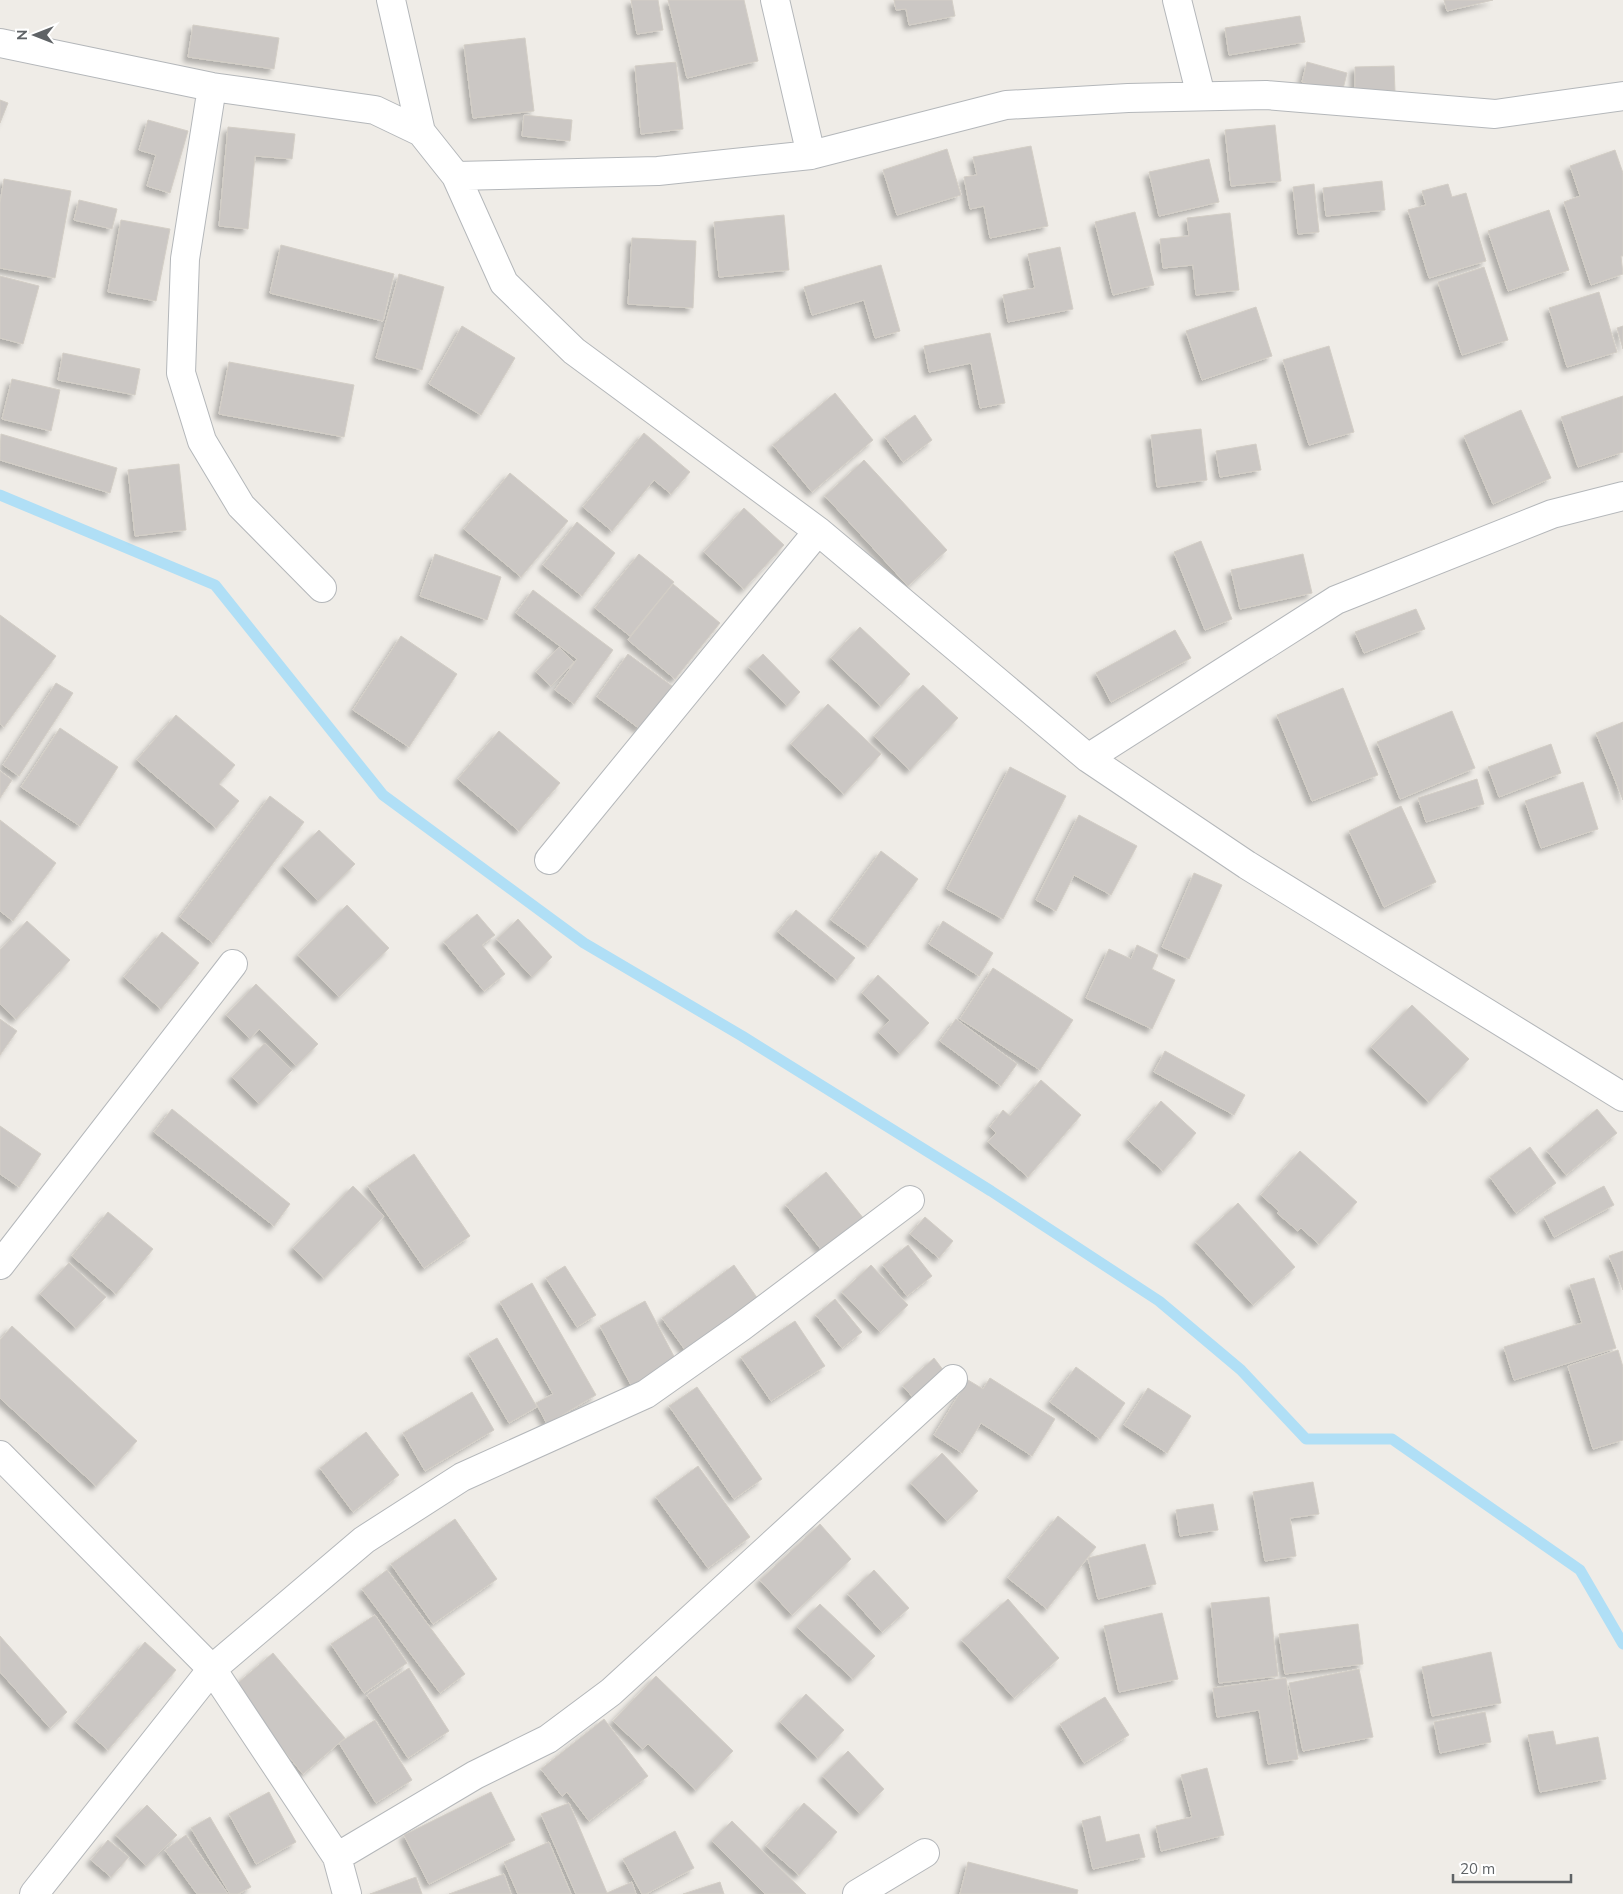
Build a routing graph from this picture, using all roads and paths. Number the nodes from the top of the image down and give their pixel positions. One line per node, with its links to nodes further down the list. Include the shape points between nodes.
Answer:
1 (392, 0): 8 (street)
2 (775, 0): 9 (street)
3 (1177, 0): 6 (street)
4 (0, 43): 5 (street)
5 (212, 88): 8 (street, via 375,110); 13 (street, via 185,259 181,373 202,441 241,506)
6 (1201, 96): 7 (street, via 1266,95 1495,114); 9 (street, via 1006,106)
7 (1623, 96)
8 (421, 132): 10 (street)
9 (810, 155): 10 (street, via 658,171)
10 (456, 176): 12 (street, via 504,283 567,344)
11 (1623, 496): 14 (street, via 1552,514 1336,600)
12 (818, 531): 14 (street); 15 (street)
13 (322, 588)
14 (1088, 758): 17 (street, via 1247,865)
15 (549, 860)
16 (233, 964): 19 (street)
17 (1623, 1097)
18 (910, 1200): 22 (street, via 646,1394 462,1477 364,1540)
19 (0, 1265)
20 (953, 1379): 24 (street, via 612,1692 548,1739 475,1775)
21 (0, 1455): 22 (street)
22 (212, 1668): 24 (street); 25 (street)
23 (925, 1853): 27 (street)
24 (337, 1857): 26 (street)
25 (34, 1894)
26 (347, 1894)
27 (857, 1894)

